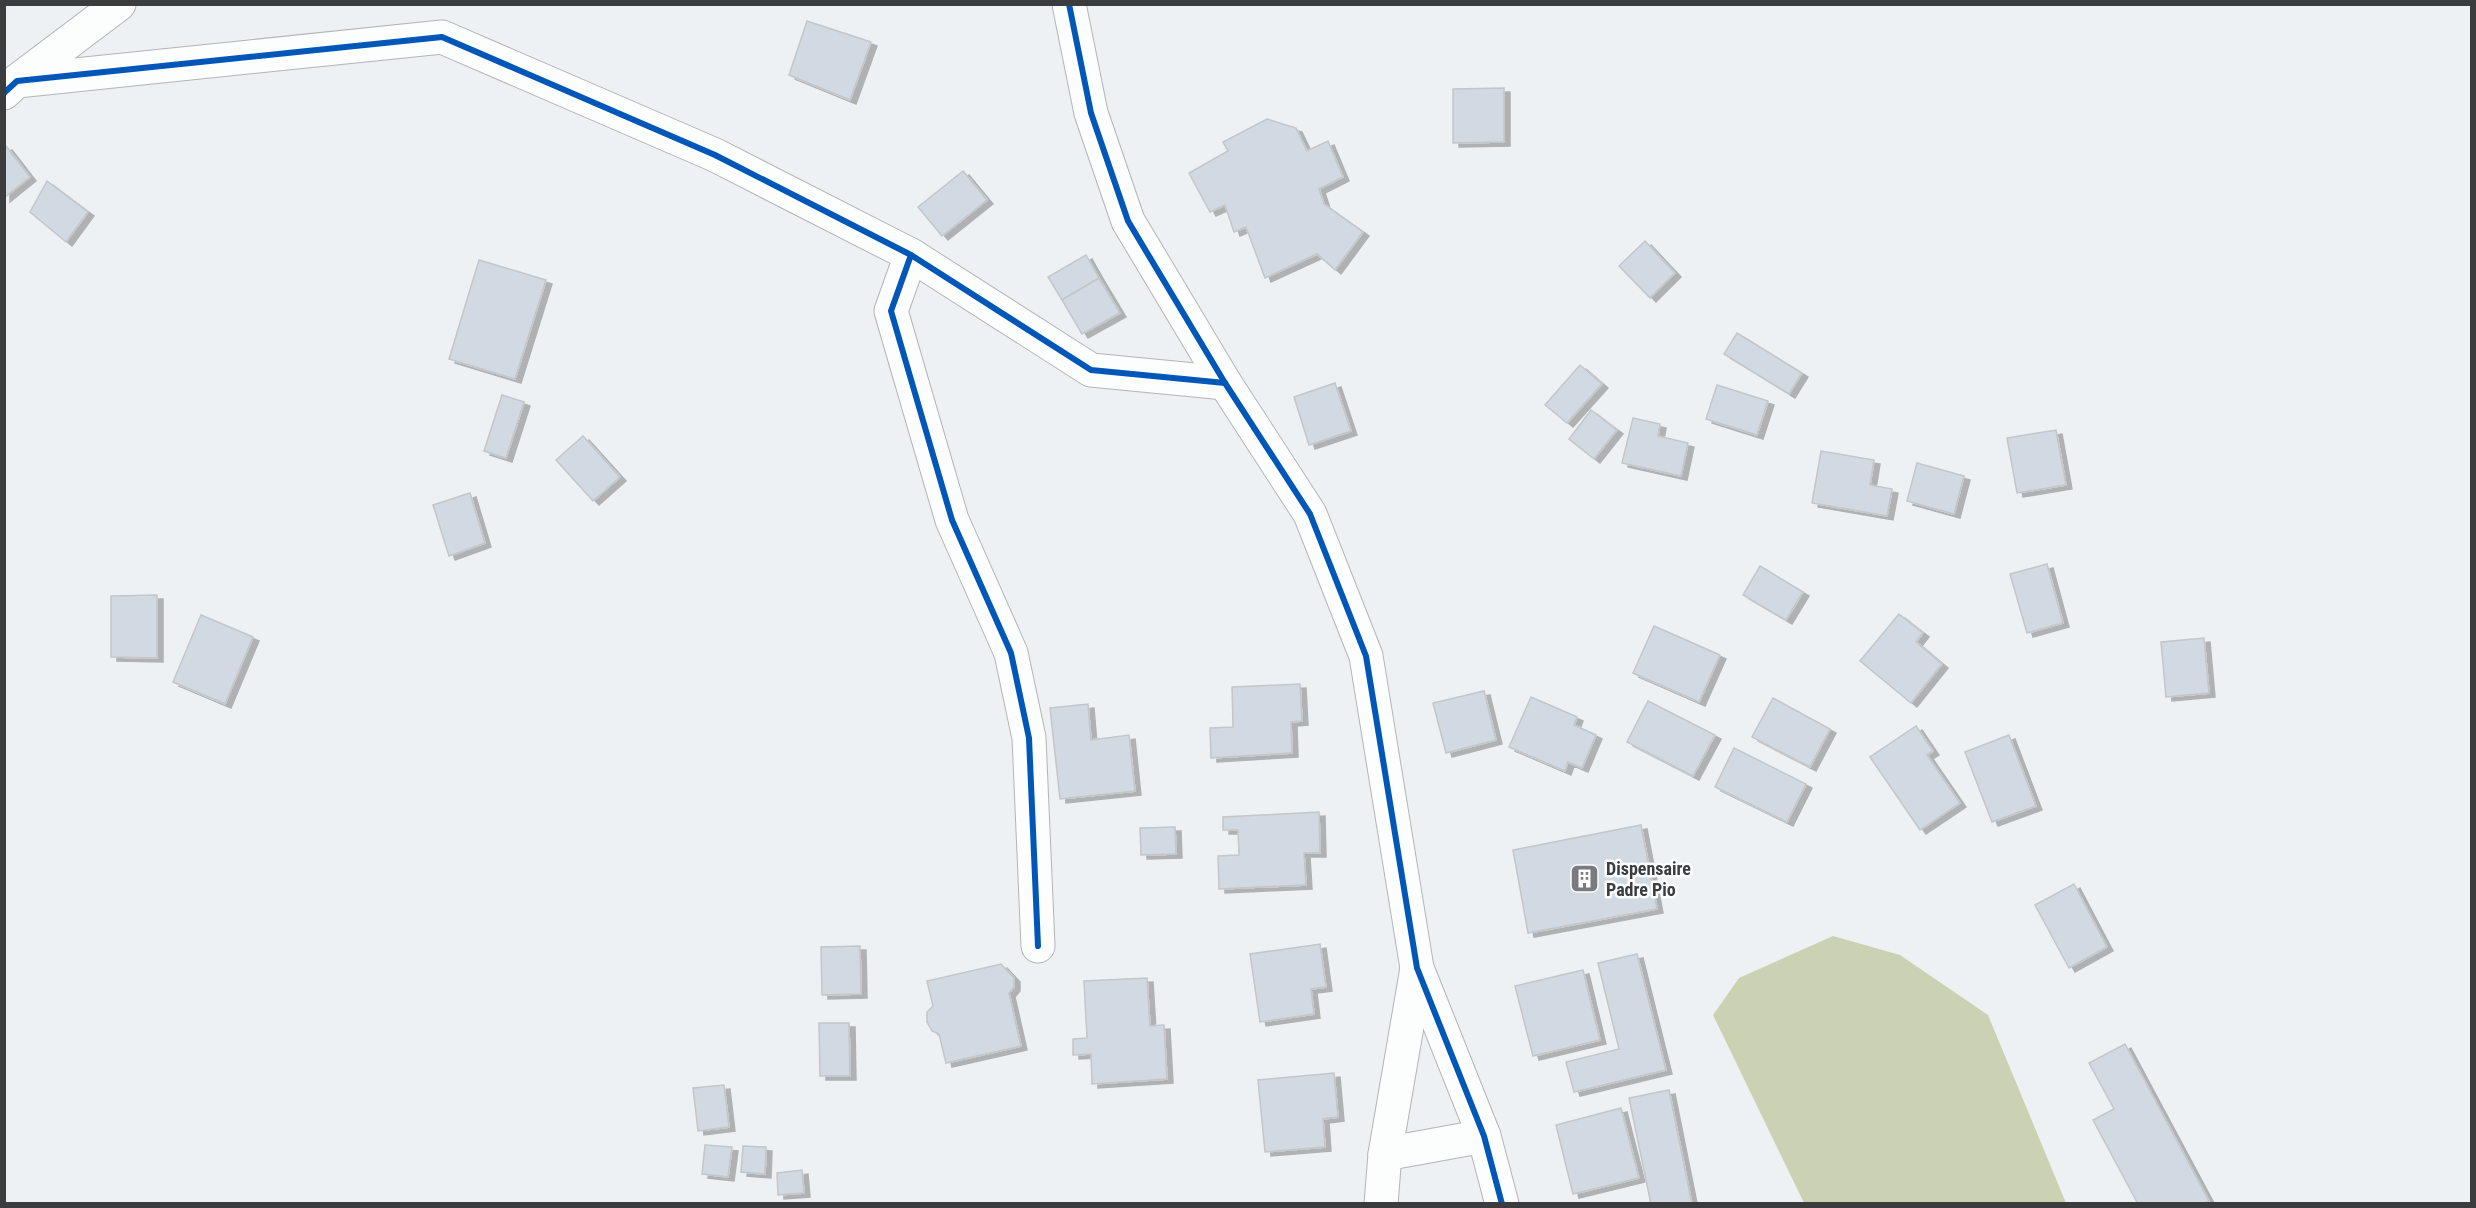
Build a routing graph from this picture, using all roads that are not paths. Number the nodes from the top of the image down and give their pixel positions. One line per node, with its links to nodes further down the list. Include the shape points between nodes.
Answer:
1 (119, 4): 3 (street)
2 (1069, 4): 5 (street, via 1091,113 1128,221)
3 (11, 87): 4 (street, via 442,37 715,154)
4 (911, 255): 5 (street, via 1091,370); 6 (street, via 891,310 952,520 1011,653 1029,738)
5 (1225, 383): 7 (street, via 1310,514 1366,656)
6 (1038, 946)
7 (1417, 968): 8 (street); 9 (street)
8 (1484, 1137): 9 (street); 11 (street)
9 (1385, 1154): 10 (street)
10 (1381, 1203)
11 (1502, 1203)

